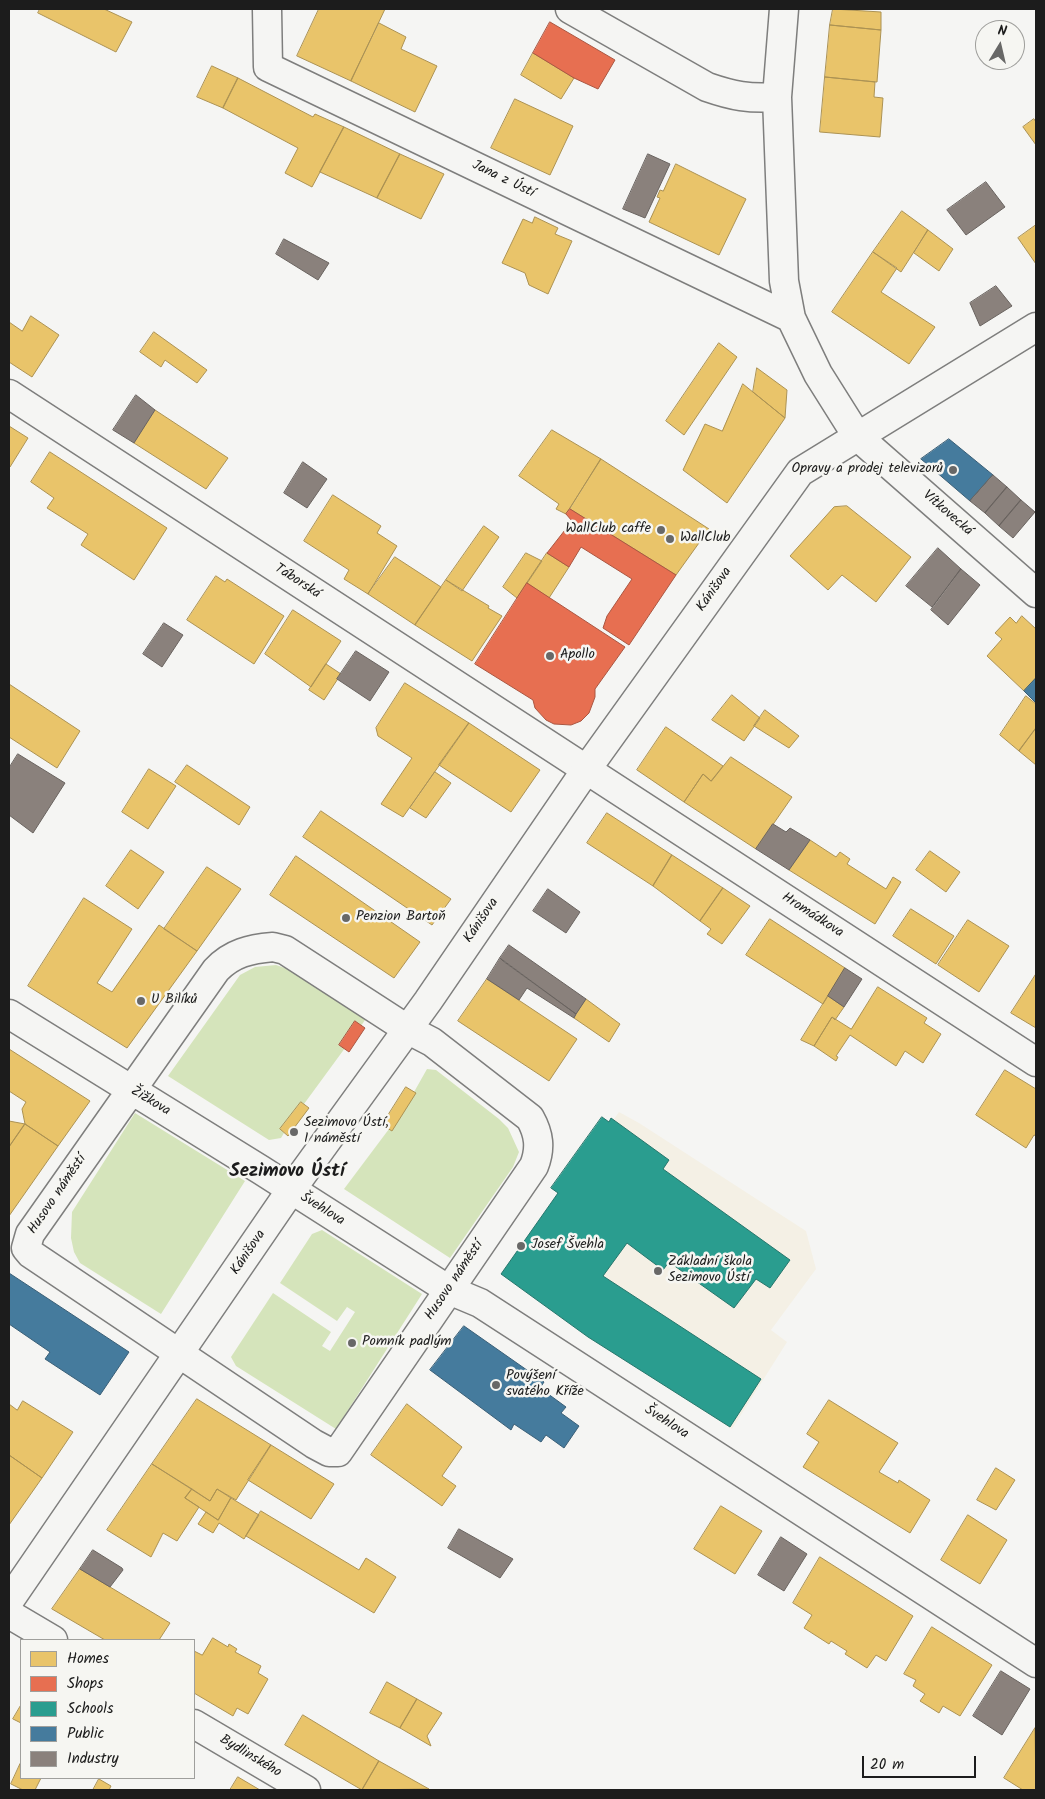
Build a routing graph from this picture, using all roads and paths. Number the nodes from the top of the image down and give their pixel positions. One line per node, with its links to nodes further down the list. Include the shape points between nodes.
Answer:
1 (267, 9): 5 (street, Jana z Ústí, via 268,67)
2 (570, 9): 4 (street, via 707,87 750,99)
3 (784, 9): 4 (street)
4 (777, 96): 5 (street, via 784,281)
5 (791, 318): 8 (street, via 818,374)
6 (1036, 327): 8 (street, Kánišova)
7 (9, 394): 10 (street, Táborská)
8 (857, 436): 9 (street, Vítkovecká); 10 (street, Kánišova, via 800,472)
9 (1036, 593)
10 (586, 770): 12 (street, Kánišova); 13 (street, Hromádkova)
11 (9, 1014): 14 (street, Žižkova)
12 (407, 1029): 14 (street, Husovo náměstí, via 285,950 272,946 247,950 224,961 216,970); 15 (street, Kánišova); 16 (street, Husovo náměstí, via 432,1042 530,1118 538,1132 538,1155 534,1166)
13 (1036, 1062)
14 (130, 1090): 15 (street, Žižkova); 17 (street, Husovo náměstí, via 30,1234 26,1248)
15 (291, 1190): 16 (street, Švehlova); 17 (street, Kánišova)
16 (448, 1290): 17 (street, Husovo náměstí, via 338,1452 324,1450); 21 (street, Švehlova, via 480,1303)
17 (180, 1354): 18 (street, Kánišova)
18 (9, 1601)
19 (9, 1614): 20 (street)
20 (51, 1639)
21 (1036, 1663)
22 (195, 1725): 23 (street, Bydlinského)
23 (306, 1790)

